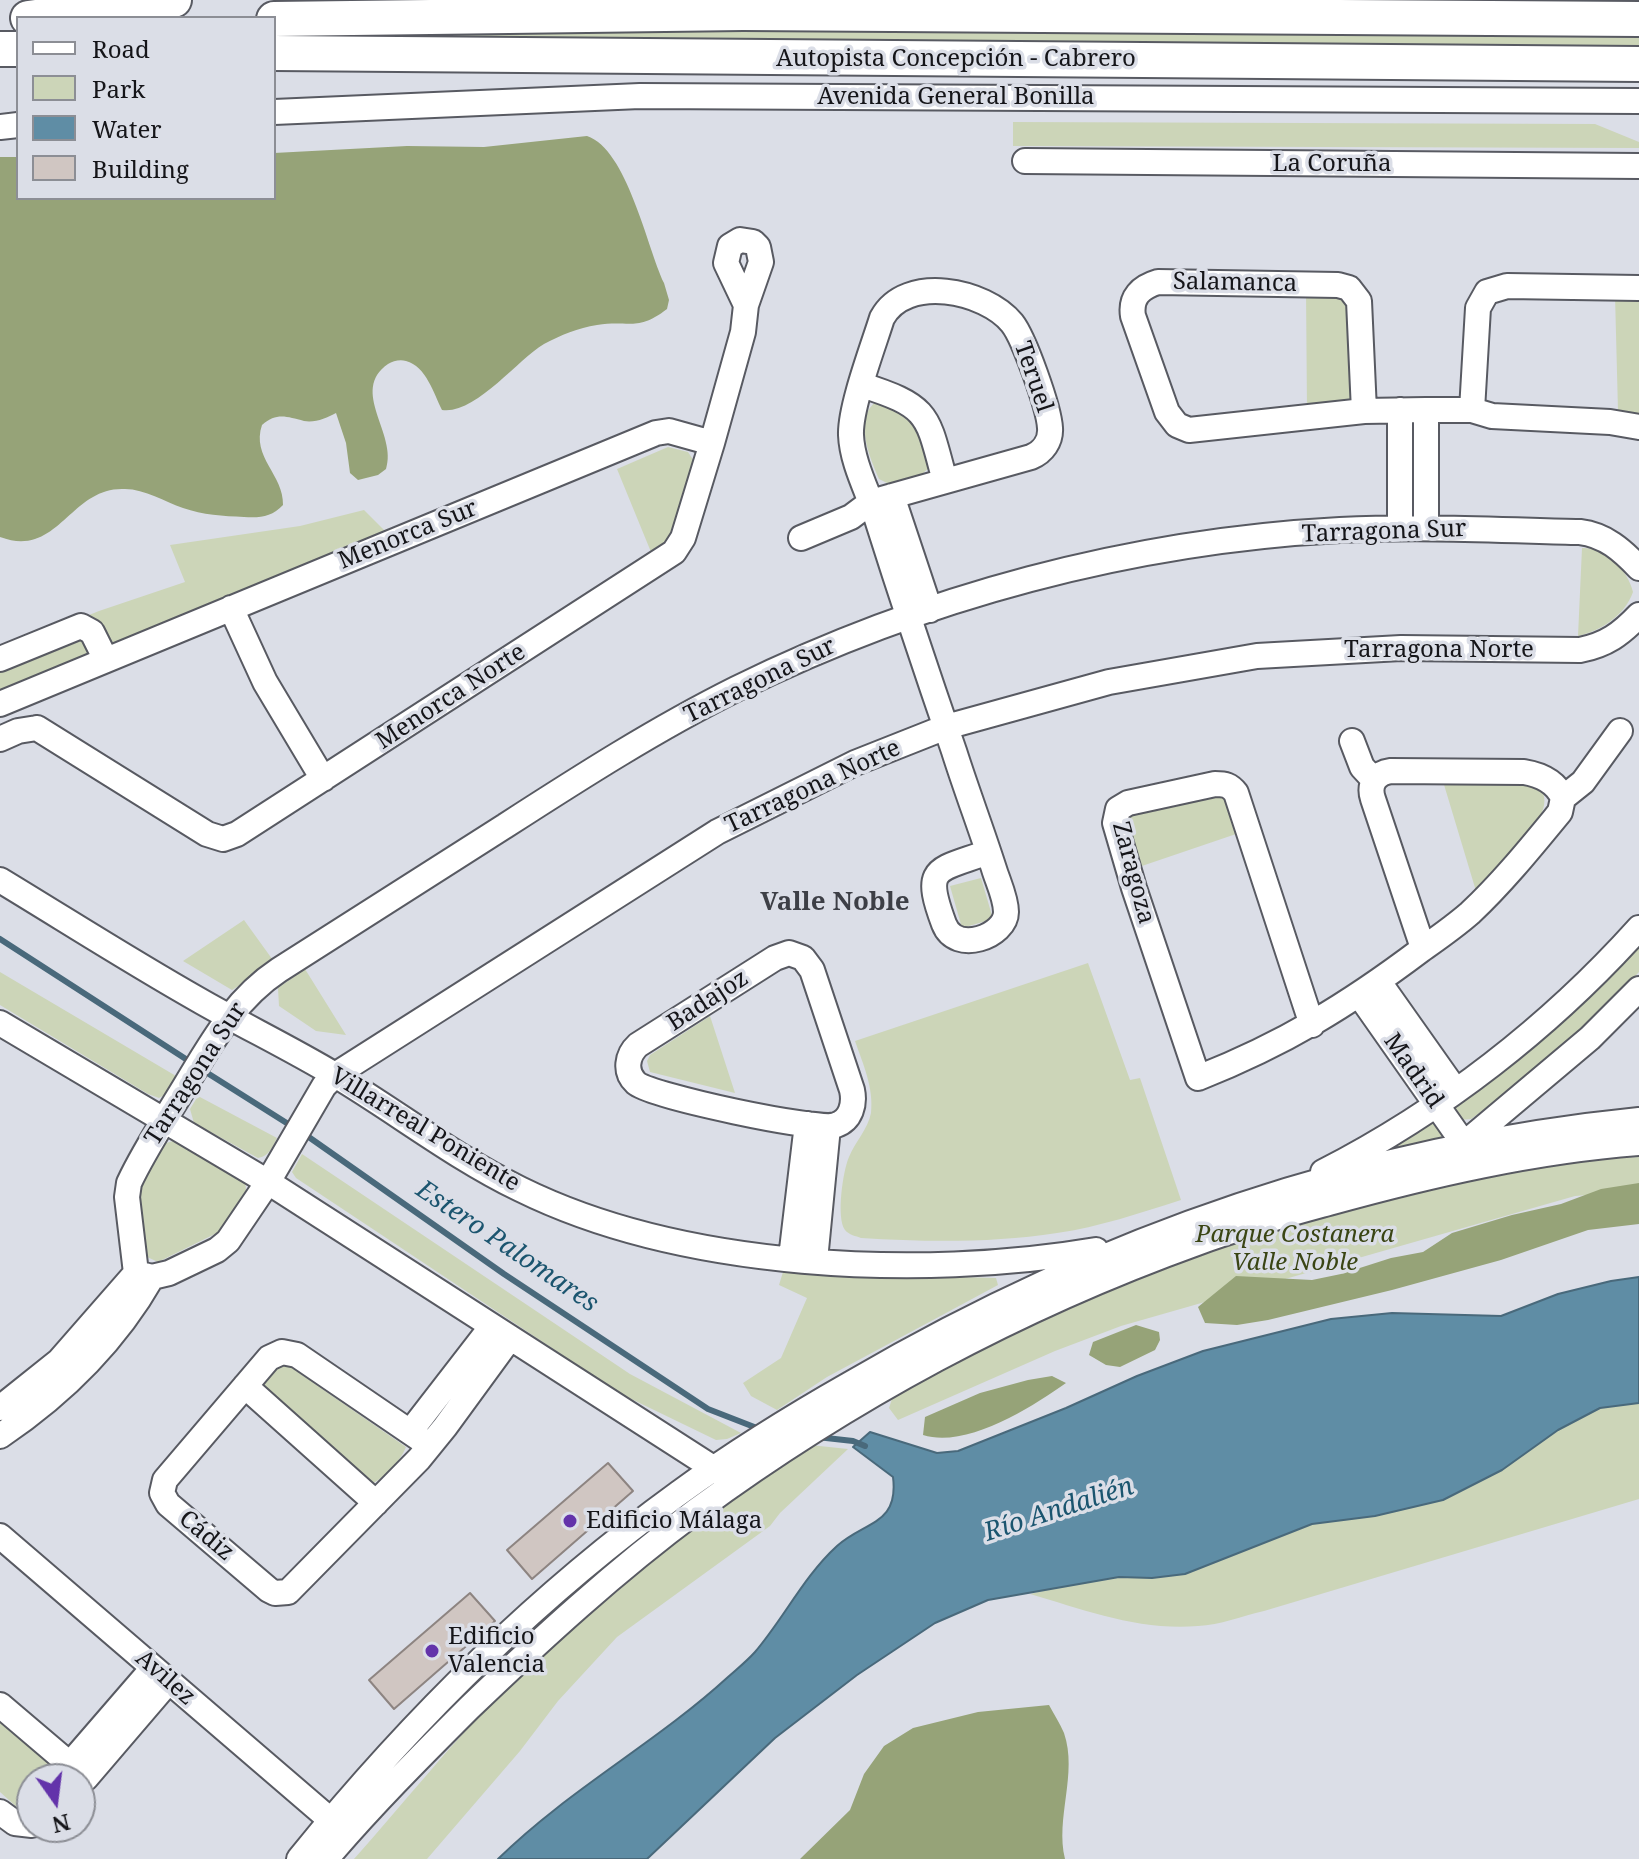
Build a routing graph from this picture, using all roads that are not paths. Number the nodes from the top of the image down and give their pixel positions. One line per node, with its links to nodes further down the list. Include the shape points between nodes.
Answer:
1 (174, 0): 2 (highway)
2 (44, 16)
3 (276, 19): 4 (highway, Autopista Concepción - Cabrero, via 743,13)
4 (1639, 19)
5 (276, 53): 6 (highway, Autopista Concepción - Cabrero)
6 (1639, 64)
7 (1639, 101): 8 (street, Avenida General Bonilla, via 640,96)
8 (276, 112)
9 (1025, 161): 10 (street, La Coruña)
10 (1639, 166)
11 (1639, 288): 16 (street, via 1507,286 1487,292 1478,308)
12 (746, 305): 19 (street, Menorca Norte)
13 (862, 385): 20 (street, via 900,398 922,414); 20 (street, Teruel, via 882,318 907,295 943,291 988,304 1011,322 1025,346 1048,419 1047,444 1031,457); 21 (street, Teruel, via 851,438)
14 (1400, 410): 15 (street, Salamanca); 17 (street, Salamanca); 22 (street)
15 (1426, 410): 16 (street, Salamanca); 23 (street)
16 (1472, 410): 18 (street, Salamanca)
17 (1364, 411): 17 (street, Salamanca, via 1360,307 1349,288 1158,282 1142,289 1133,301 1133,316 1167,412 1183,428)
18 (1639, 427)
19 (712, 443): 26 (street, Menorca Sur, via 669,431 656,433); 38 (street, Menorca Norte, via 683,538 667,558)
20 (945, 481): 21 (street, Teruel)
21 (882, 499): 24 (street, Teruel); 27 (street, Teruel)
22 (1400, 528): 23 (street, Tarragona Sur); 27 (street, Tarragona Sur, via 1274,536 1123,558 1026,580)
23 (1426, 528): 25 (street, Tarragona Sur, via 1588,533 1612,543)
24 (801, 538)
25 (1639, 568)
26 (231, 608): 30 (street, Menorca Sur); 38 (street, via 265,682)
27 (919, 614): 33 (street, Teruel); 47 (street, Tarragona Sur, via 779,668 633,746 279,970 248,993)
28 (1639, 615): 33 (street, Tarragona Norte, via 1608,642 1580,650 1389,648 1257,656 1109,682)
29 (0, 659): 30 (street, via 81,626 96,637)
30 (106, 660): 31 (street, Menorca Sur)
31 (35, 689): 32 (street, Menorca Sur); 34 (street)
32 (0, 704)
33 (946, 727): 41 (street, Teruel); 50 (street, Tarragona Norte, via 855,763 717,832)
34 (37, 728): 36 (street); 38 (street, Menorca Norte, via 217,838 237,834)
35 (1620, 731): 40 (street, via 1583,782)
36 (0, 739)
37 (1352, 741): 39 (street, via 1362,767)
38 (323, 779)
39 (1374, 780): 40 (street, via 1391,771 1524,772 1550,781); 44 (street, via 1373,799)
40 (1563, 798): 44 (street, via 1560,812 1492,889)
41 (988, 852)
42 (0, 880): 47 (street, Villarreal Poniente)
43 (1639, 928): 52 (street, via 1557,1011)
44 (1423, 948): 45 (street)
45 (1370, 989): 48 (street, Zaragoza); 52 (street, Madrid)
46 (1639, 989): 51 (street)
47 (229, 1016): 50 (street, Villarreal Poniente); 53 (street, Tarragona Sur)
48 (1312, 1025): 48 (street, Zaragoza, via 1198,1078 1134,888 1115,823 1118,809 1215,784 1232,788)
49 (3, 1032): 53 (street)
50 (335, 1075): 60 (street, Tarragona Norte); 63 (street, Villarreal Poniente, via 484,1170 558,1206 679,1243)
51 (1529, 1089): 56 (street, via 1537,1113); 58 (street)
52 (1446, 1098): 58 (street, Madrid); 61 (street)
53 (165, 1119): 60 (street); 64 (street, Tarragona Sur, via 127,1190)
54 (1639, 1120): 56 (street)
55 (818, 1126): 55 (street, Badajoz, via 846,1119 854,1097 812,970 796,955 775,958 630,1055 629,1073 645,1088); 63 (street)
56 (1552, 1131): 58 (street)
57 (1639, 1143): 59 (street)
58 (1464, 1144): 59 (street, Madrid); 61 (street)
59 (1469, 1168): 71 (street, via 1292,1213 1161,1256 998,1328 896,1381)
60 (268, 1182): 64 (street, Tarragona Norte, via 223,1245 169,1273); 65 (street)
61 (1277, 1195): 62 (street)
62 (1130, 1244): 63 (street, Villarreal Poniente, via 984,1263); 70 (street, via 959,1323 797,1413)
63 (803, 1259)
64 (144, 1275): 67 (street, via 59,1361); 68 (street, via 126,1319 90,1361)
65 (501, 1332): 69 (street, Cádiz); 70 (street)
66 (245, 1386): 69 (street, Cádiz, via 275,1354 293,1353); 72 (street); 72 (street, Cádiz, via 165,1480 162,1493 168,1504 269,1590 281,1594)
67 (0, 1408)
68 (0, 1436)
69 (420, 1438): 72 (street, Cádiz)
70 (713, 1468): 71 (street); 78 (street, via 624,1535 522,1623 416,1727)
71 (735, 1483): 78 (street, via 584,1602)
72 (376, 1503)
73 (0, 1536): 74 (street, Avilez)
74 (161, 1674): 77 (street); 78 (street, Avilez)
75 (0, 1705): 76 (street)
76 (65, 1763)
77 (89, 1763)
78 (339, 1827): 79 (street); 80 (street)
79 (299, 1859)
80 (326, 1859)

